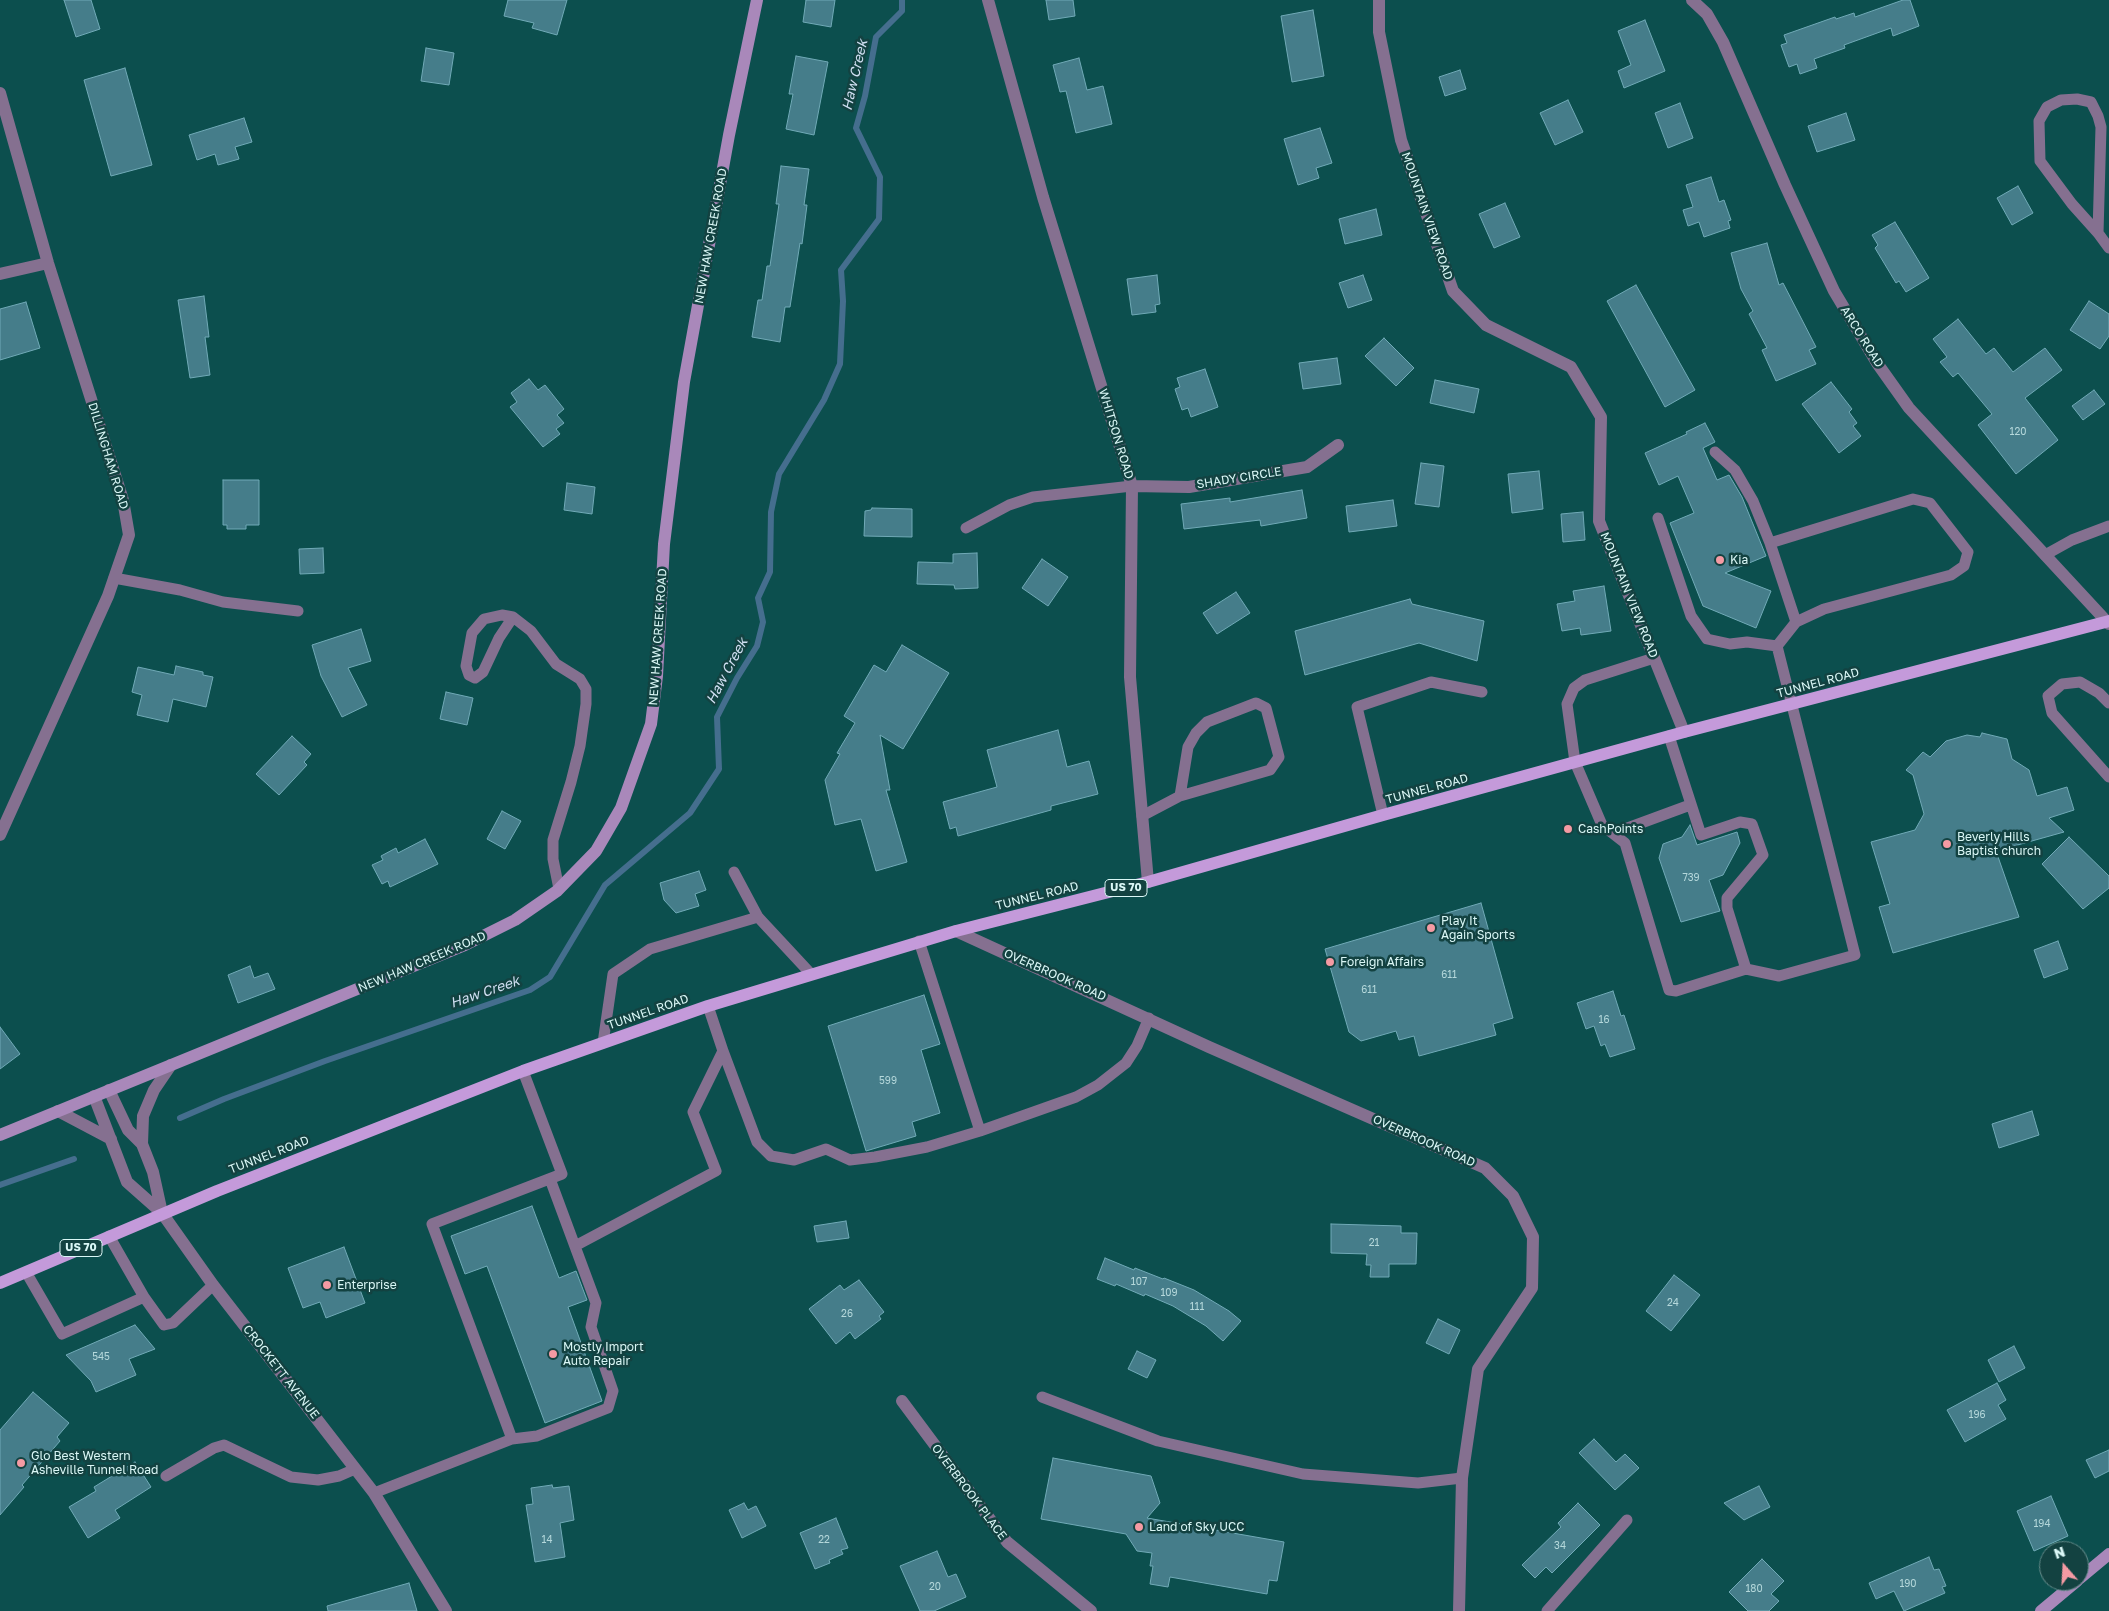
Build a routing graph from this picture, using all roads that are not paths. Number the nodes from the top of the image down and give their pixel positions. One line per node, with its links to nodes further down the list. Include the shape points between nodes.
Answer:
1 (757, 0): 40 (street, NEW HAW CREEK ROAD, via 684,382 664,544 657,676 651,724 621,808 596,851)
2 (988, 0): 12 (street, WHITSON ROAD, via 1043,197)
3 (1379, 0): 24 (street, MOUNTAIN VIEW ROAD, via 1379,32 1401,140 1453,291 1486,325 1571,367 1601,417 1599,521)
4 (1692, 0): 17 (street, ARCO ROAD, via 1707,14 1723,42 1834,291 1877,363 1909,408)
5 (0, 93): 8 (street, DILLINGHAM ROAD)
6 (2098, 234): 6 (lane, via 2040,161 2039,122 2047,107 2062,100 2091,102 2098,116 2101,128); 7 (lane)
7 (2109, 248)
8 (48, 263): 9 (street); 18 (street, DILLINGHAM ROAD, via 123,500 129,535)
9 (0, 274)
10 (1338, 444): 12 (street, SHADY CIRCLE, via 1307,467 1189,486)
11 (1715, 452): 16 (lane, via 1735,470 1753,501)
12 (1132, 486): 15 (lane, via 1033,497 1009,505); 35 (street, WHITSON ROAD, via 1130,677)
13 (1658, 518): 23 (lane, via 1691,616 1707,639 1730,644 1747,642)
14 (2109, 526): 17 (lane)
15 (966, 528)
16 (1770, 543): 21 (lane); 21 (lane, via 1913,498 1930,503 1968,552 1964,566 1951,575 1824,608)
17 (2045, 554): 22 (street, ARCO ROAD)
18 (114, 578): 19 (lane, via 223,602); 37 (street, DILLINGHAM ROAD)
19 (298, 611)
20 (514, 618): 20 (lane, via 502,615 484,619 472,633 466,666 469,675 475,678 484,672 499,638); 40 (lane, via 532,631 556,664 580,679 586,689 580,746 553,840)
21 (1796, 622): 23 (lane)
22 (2108, 622): 27 (main road, TUNNEL ROAD / US 70)
23 (1777, 646): 27 (lane)
24 (1654, 658): 28 (street, MOUNTAIN VIEW ROAD); 30 (lane, via 1585,680 1574,688 1567,704)
25 (1482, 692): 34 (lane, via 1431,682 1357,707)
26 (2109, 703): 31 (lane, via 2080,682 2062,684 2048,696 2052,713)
27 (1791, 704): 28 (main road, TUNNEL ROAD / US 70); 44 (lane, via 1855,955 1779,976)
28 (1684, 732): 29 (main road, TUNNEL ROAD / US 70)
29 (1669, 736): 30 (main road, TUNNEL ROAD / US 70); 33 (lane)
30 (1575, 762): 34 (main road, TUNNEL ROAD / US 70); 36 (lane, via 1602,825)
31 (2109, 777)
32 (1180, 796): 32 (lane, via 1270,770 1279,757 1266,708 1256,703 1207,722 1196,733 1188,747); 35 (lane)
33 (1690, 805): 36 (lane); 44 (lane, via 1701,835 1740,822 1752,824 1763,855 1727,898 1727,908)
34 (1383, 815): 39 (main road, TUNNEL ROAD / US 70)
35 (1142, 816): 39 (street, WHITSON ROAD)
36 (1614, 833): 44 (lane, via 1625,843 1670,990 1676,991)
37 (0, 836)
38 (734, 872): 41 (lane)
39 (1148, 882): 42 (main road, TUNNEL ROAD / US 70)
40 (559, 889): 50 (street, NEW HAW CREEK ROAD, via 515,920 465,945)
41 (758, 917): 45 (lane); 48 (lane, via 650,949 613,974)
42 (956, 930): 43 (main road, TUNNEL ROAD / US 70); 47 (street, OVERBROOK ROAD)
43 (919, 941): 45 (main road, TUNNEL ROAD / US 70); 55 (lane)
44 (1746, 969)
45 (811, 974): 46 (main road, TUNNEL ROAD / US 70)
46 (708, 1006): 48 (main road, TUNNEL ROAD / US 70); 49 (lane)
47 (1149, 1018): 55 (lane, via 1126,1063 1098,1085 1076,1097); 72 (street, OVERBROOK ROAD, via 1485,1168 1513,1196 1533,1237 1532,1288 1478,1369)
48 (603, 1043): 51 (main road, TUNNEL ROAD / US 70)
49 (723, 1052): 55 (lane, via 757,1142 771,1156 794,1160 826,1149 850,1160 927,1147); 62 (lane, via 693,1112 716,1171)
50 (172, 1065): 52 (street, NEW HAW CREEK ROAD); 58 (street, via 154,1090 143,1116)
51 (523, 1071): 59 (lane, via 562,1174); 60 (main road, TUNNEL ROAD / US 70)
52 (109, 1090): 53 (street, NEW HAW CREEK ROAD); 58 (street, via 128,1130)
53 (94, 1096): 54 (street, NEW HAW CREEK ROAD); 57 (street, CROCKETT AVENUE)
54 (58, 1111): 56 (street, NEW HAW CREEK ROAD); 57 (street)
55 (980, 1131)
56 (0, 1134)
57 (111, 1139): 60 (street, CROCKETT AVENUE, via 127,1182)
58 (142, 1144): 60 (street, via 154,1172)
59 (550, 1179): 62 (lane); 69 (lane, via 432,1224)
60 (162, 1213): 61 (main road, TUNNEL ROAD / US 70); 65 (street, CROCKETT AVENUE)
61 (109, 1236): 63 (main road, TUNNEL ROAD / US 70); 66 (lane)
62 (575, 1246): 69 (lane, via 596,1303 591,1327 613,1391 608,1408 536,1436)
63 (26, 1272): 64 (main road, TUNNEL ROAD / US 70); 66 (lane, via 62,1334)
64 (0, 1283)
65 (213, 1285): 66 (lane, via 173,1323 164,1325); 70 (street, CROCKETT AVENUE)
66 (144, 1296)
67 (1042, 1397): 72 (lane, via 1158,1441 1303,1474 1418,1483)
68 (902, 1401): 79 (street, OVERBROOK PLACE, via 1007,1542)
69 (512, 1439): 73 (lane)
70 (355, 1469): 71 (lane, via 318,1480 291,1477 224,1445); 73 (street, CROCKETT AVENUE)
71 (166, 1476)
72 (1462, 1478): 80 (street, OVERBROOK ROAD)
73 (374, 1492): 78 (street, CROCKETT AVENUE)
74 (1627, 1520): 81 (lane)
75 (2109, 1554): 76 (street)
76 (2089, 1571)
77 (2065, 1591): 82 (street)
78 (446, 1611)
79 (1091, 1611)
80 (1460, 1611)
81 (1547, 1611)
82 (2041, 1611)

